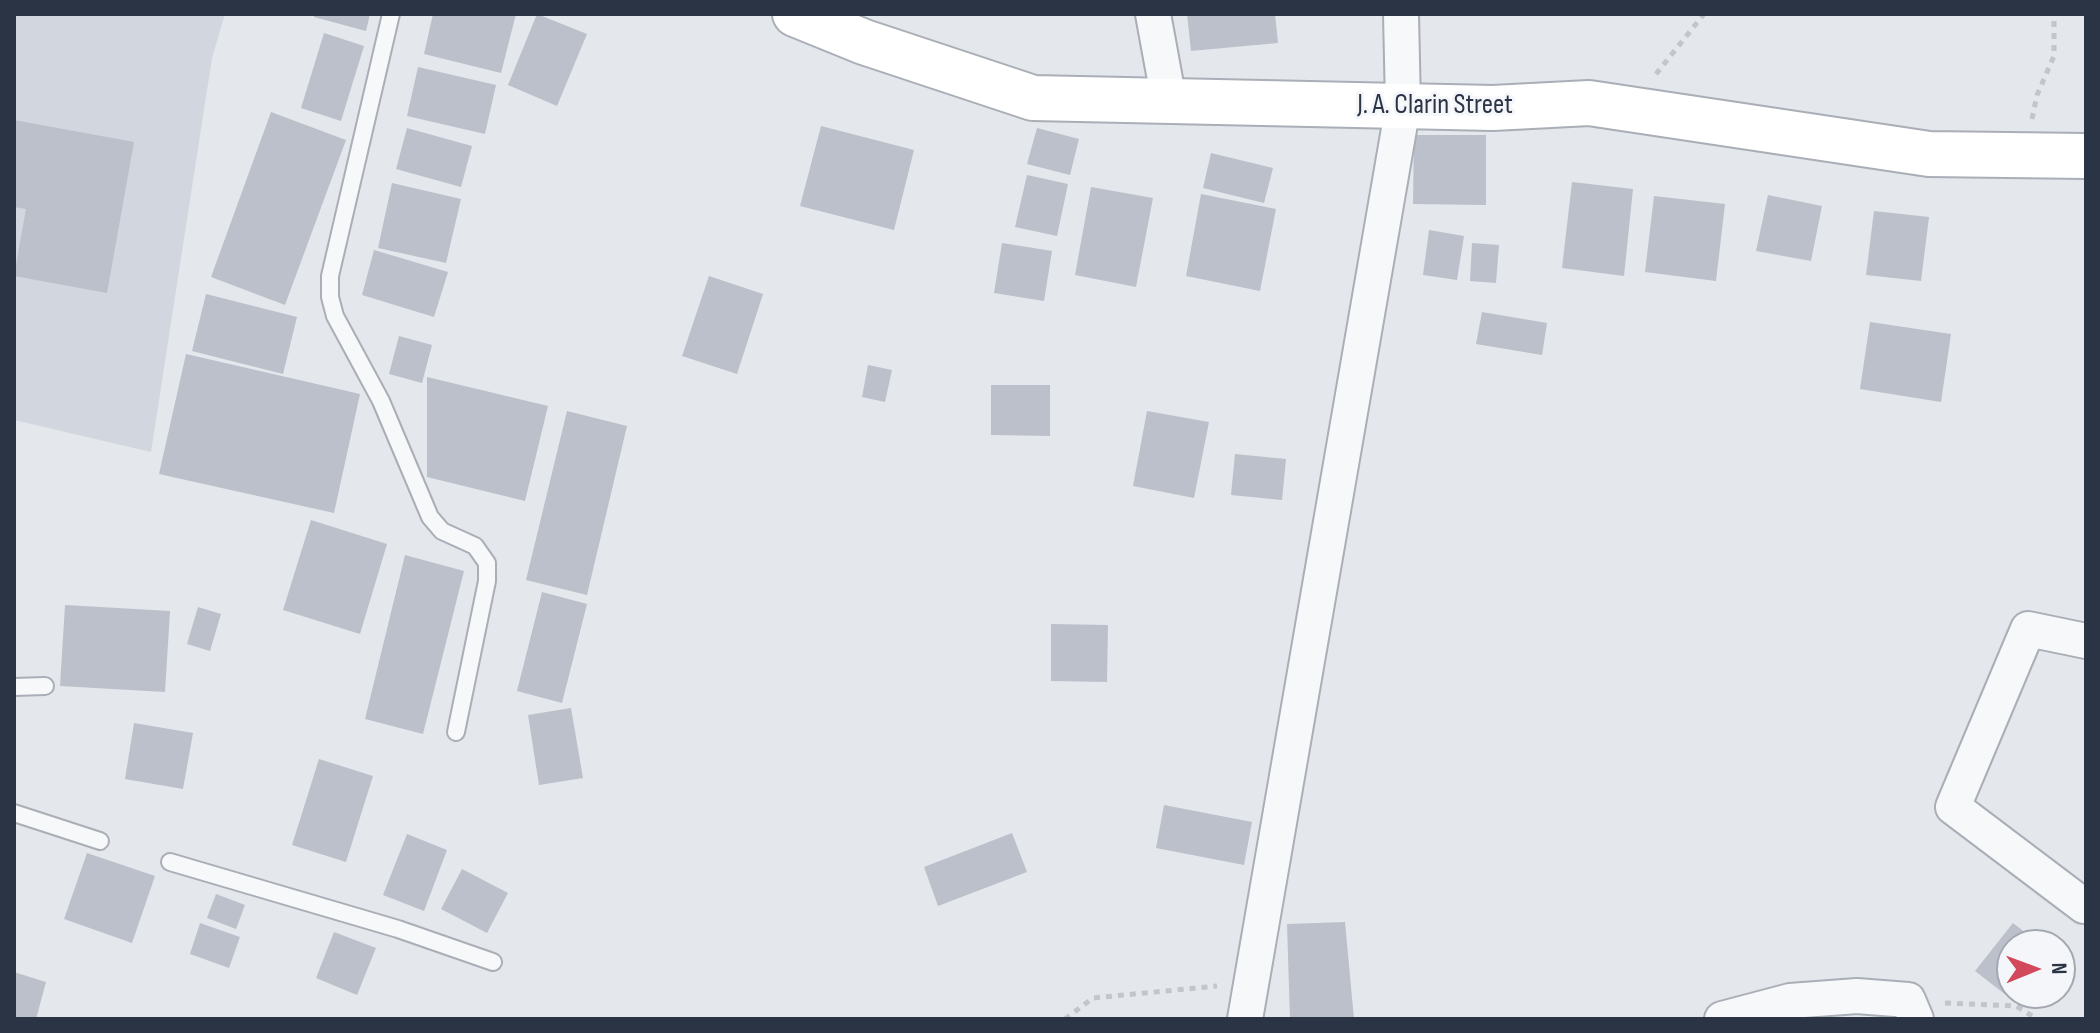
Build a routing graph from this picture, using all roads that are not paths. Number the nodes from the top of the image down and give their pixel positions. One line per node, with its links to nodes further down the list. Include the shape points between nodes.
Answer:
1 (391, 14): 12 (lane, via 330,276 330,297 430,517 442,531 475,546 487,563)
2 (795, 14): 5 (main road, J. A. Clarin Street)
3 (1153, 14): 6 (street)
4 (1401, 14): 7 (street)
5 (866, 28): 6 (main road, J. A. Clarin Street, via 1033,98)
6 (1169, 101): 7 (main road, J. A. Clarin Street)
7 (1403, 106): 8 (main road, J. A. Clarin Street, via 1589,103 1929,154); 19 (street)
8 (2086, 156)
9 (2086, 641): 16 (street, via 2028,629 1953,807)
10 (45, 686): 11 (lane)
11 (14, 687)
12 (456, 732)
13 (14, 813): 14 (lane)
14 (100, 841)
15 (170, 862): 17 (lane)
16 (2086, 904)
17 (493, 962)
18 (1912, 1009): 20 (street, via 1857,996 1790,1001)
19 (1246, 1018)
20 (1722, 1019)

